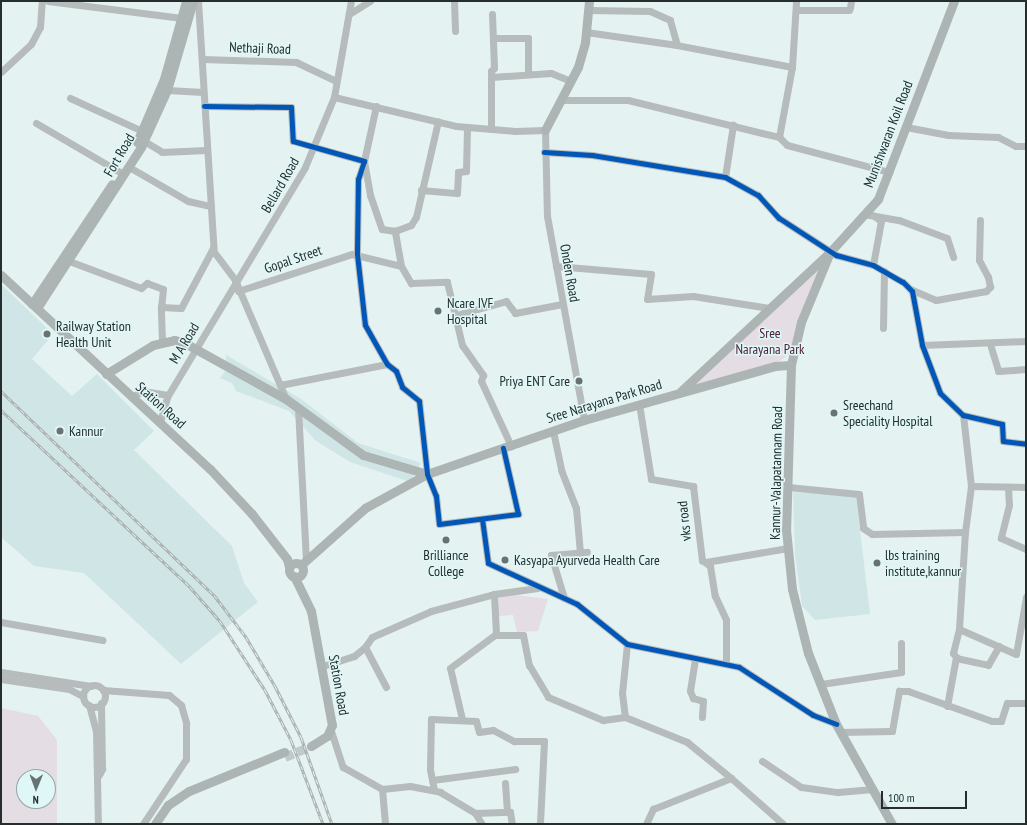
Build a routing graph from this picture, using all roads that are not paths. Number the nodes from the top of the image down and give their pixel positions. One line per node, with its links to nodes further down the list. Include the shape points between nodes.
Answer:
1 (42, 1): 23 (street, via 40,27 31,44)
2 (48, 1): 16 (street)
3 (186, 1): 16 (main road, Fort Road)
4 (193, 1): 16 (main road, Fort Road)
5 (198, 1): 21 (street)
6 (351, 1): 14 (street, Bellard Road)
7 (370, 1): 14 (street)
8 (454, 1): 17 (street)
9 (796, 1): 13 (street)
10 (954, 1): 39 (main road, Munishwaran Koil Road)
11 (589, 6): 18 (main road); 20 (street, via 650,11 670,20)
12 (850, 6): 13 (street)
13 (796, 10): 22 (street)
14 (349, 14): 27 (street, Bellard Road)
15 (492, 14): 19 (street)
16 (185, 19): 28 (main road, Fort Road)
17 (455, 31)
18 (586, 32): 20 (street); 26 (main road)
19 (493, 38): 24 (street, via 528,38); 25 (street, via 494,68)
20 (678, 45): 22 (street)
21 (202, 59): 27 (street, Nethaji Road, via 296,62); 29 (street)
22 (792, 67): 43 (street)
23 (1, 72)
24 (528, 74): 25 (street); 26 (street, via 551,73)
25 (491, 76): 40 (street)
26 (571, 81): 32 (main road)
27 (336, 82): 31 (street, Bellard Road)
28 (164, 89): 29 (street); 42 (main road, Fort Road); 44 (main road, Fort Road)
29 (203, 92): 33 (street)
30 (70, 98): 42 (street)
31 (334, 98): 34 (street); 45 (street, Bellard Road)
32 (563, 100): 37 (street, via 628,100); 41 (main road)
33 (204, 106): 45 (street, via 291,107 290,138); 47 (street)
34 (376, 106): 35 (street); 49 (street)
35 (438, 121): 38 (street); 54 (street)
36 (36, 123): 51 (street)
37 (733, 125): 43 (street); 53 (street)
38 (467, 127): 40 (street); 54 (street, via 466,171 458,172 457,193)
39 (906, 127): 46 (street, via 948,136 998,137 1016,146); 52 (main road, Munishwaran Koil Road)
40 (491, 129): 41 (street)
41 (544, 130): 48 (street, Onden Road)
42 (142, 131): 51 (main road, Fort Road)
43 (779, 136): 52 (street, via 787,145)
44 (144, 141): 47 (street, via 162,152); 50 (main road, Fort Road)
45 (314, 145): 49 (street, via 317,150); 71 (street, Bellard Road, via 305,168)
46 (1026, 146)
47 (206, 150): 56 (street)
48 (544, 152): 53 (street, via 592,156); 68 (street, Onden Road, via 547,216)
49 (364, 161): 60 (street, via 370,195 382,229); 63 (street, via 358,180)
50 (129, 167): 55 (main road, Fort Road); 56 (street, via 188,201)
51 (120, 172): 55 (main road, Fort Road)
52 (889, 172): 57 (main road, Munishwaran Koil Road, via 878,199)
53 (725, 177): 62 (street, via 758,195 779,218)
54 (421, 190): 60 (street, via 414,222)
55 (102, 205): 65 (main road, Fort Road); 75 (main road, Fort Road)
56 (209, 206): 61 (street)
57 (864, 214): 58 (street); 62 (main road, Munishwaran Koil Road)
58 (874, 216): 64 (street, via 899,220 947,238); 66 (street, via 880,226)
59 (980, 220): 72 (street, via 979,260 988,277 990,287 986,291 936,300)
60 (395, 231): 67 (street)
61 (213, 248): 71 (street); 76 (street, via 181,308)
62 (830, 252): 66 (street); 77 (main road, Munishwaran Koil Road); 86 (main road, Kannur-Valapatannam Road, via 801,322)
63 (357, 254): 67 (street); 73 (street, Gopal Street, via 346,254); 85 (street, via 365,325)
64 (953, 257)
65 (69, 261): 75 (main road, Fort Road); 76 (street, via 141,288 147,283 163,289)
66 (873, 265): 69 (street)
67 (401, 266): 78 (street, via 411,283 447,282)
68 (556, 266): 74 (street, Onden Road); 77 (street, via 651,274 647,299 693,296)
69 (884, 270): 72 (street); 79 (street)
70 (1, 275): 75 (main road, Station Road)
71 (236, 280): 73 (street); 84 (street, M A Road)
72 (910, 289): 83 (street)
73 (238, 291): 89 (street)
74 (562, 304): 78 (street, via 515,313 506,301); 97 (street, Onden Road)
75 (34, 306): 88 (main road, Station Road)
76 (161, 307): 80 (street)
77 (769, 308): 90 (main road, Munishwaran Koil Road)
78 (456, 314): 101 (street, via 462,345 483,374 481,382)
79 (882, 328)
80 (162, 341): 84 (main road, via 174,340); 88 (main road)
81 (1026, 341): 82 (street)
82 (990, 344): 83 (street); 87 (street, via 998,371)
83 (922, 345): 96 (street, via 940,393)
84 (196, 348): 91 (street, M A Road); 93 (main road)
85 (387, 364): 89 (street); 102 (street, via 396,371 402,387 419,402)
86 (791, 365): 90 (main road, Sree Narayana Park Road, via 775,366); 104 (main road, Kannur-Valapatannam Road)
87 (1026, 369)
88 (106, 374): 92 (main road, Station Road)
89 (280, 385): 93 (street)
90 (680, 392): 94 (main road, Sree Narayana Park Road)
91 (168, 395): 92 (street, via 143,392); 98 (street, M A Road)
92 (131, 397): 98 (main road, Station Road)
93 (286, 399): 95 (main road)
94 (639, 404): 97 (main road, Sree Narayana Park Road); 111 (street, vks road, via 648,472 651,479 693,486 702,560)
95 (298, 408): 102 (main road, via 363,455); 112 (street)
96 (963, 415): 100 (street, via 996,420 1002,424 1003,441); 103 (street)
97 (584, 420): 99 (main road, Sree Narayana Park Road)
98 (160, 422): 112 (main road, Station Road, via 238,499)
99 (553, 431): 101 (main road, Sree Narayana Park Road); 116 (street, via 561,470 576,508 584,552 552,555)
100 (1026, 444)
101 (507, 447): 102 (main road, Sree Narayana Park Road); 107 (street, via 518,514)
102 (427, 474): 107 (street, via 436,496 439,524); 112 (main road, Sree Narayana Park Road, via 365,508)
103 (971, 486): 105 (street); 108 (street)
104 (788, 487): 108 (street, via 859,494 863,528 872,534); 109 (main road, Kannur-Valapatannam Road)
105 (1008, 487): 106 (street); 110 (street, via 1009,505 1000,538)
106 (1026, 487)
107 (482, 519): 113 (street, via 488,563)
108 (965, 532): 118 (street)
109 (788, 548): 111 (street); 132 (main road, Kannur-Valapatannam Road, via 792,589 806,646)
110 (1026, 549)
111 (706, 562): 128 (street, vks road, via 726,620)
112 (296, 566): 125 (main road, Station Road, via 307,598)
113 (539, 588): 114 (street); 116 (street)
114 (494, 594): 119 (street); 124 (street, via 431,611 372,637)
115 (1026, 597): 123 (street, via 1016,654)
116 (564, 598): 122 (street, via 577,604)
117 (1, 622): 120 (street)
118 (959, 629): 123 (street); 127 (street, via 954,637)
119 (495, 635): 141 (street, via 524,635 529,665 548,697 603,720); 143 (street, via 450,668)
120 (102, 640)
121 (901, 643): 132 (street, via 901,672)
122 (627, 644): 126 (street); 141 (street, via 622,693)
123 (999, 646): 127 (street, via 988,665)
124 (365, 647): 129 (street, via 354,656); 134 (street)
125 (318, 651): 129 (main road, Station Road); 145 (main road, via 318,677)
126 (695, 658): 128 (street); 142 (street, via 690,691 693,698 704,701)
127 (956, 658): 140 (street)
128 (726, 664): 144 (street, via 752,673 813,715)
129 (323, 666): 145 (main road, Station Road)
130 (1, 672): 133 (street)
131 (1, 679): 136 (street, via 69,689)
132 (821, 684): 144 (main road, Kannur-Valapatannam Road)
133 (91, 686): 135 (street); 136 (street)
134 (386, 687)
135 (103, 690): 137 (street); 161 (street, via 169,695 181,705 186,723 186,759)
136 (83, 696): 139 (street)
137 (101, 703): 139 (street); 150 (street, via 102,770)
138 (1025, 703): 140 (street, via 1008,703 1001,721)
139 (88, 705): 150 (street, via 96,731)
140 (947, 706): 144 (street, via 899,691 892,731)
141 (625, 717): 151 (street, via 687,742)
142 (702, 717)
143 (462, 719): 152 (street, via 431,719); 165 (street, via 476,721 479,732 493,730 514,741 544,741)
144 (838, 728): 155 (main road, Kannur-Valapatannam Road)
145 (329, 730): 146 (main road, Station Road); 154 (street, via 343,767)
146 (311, 744)
147 (284, 755): 159 (main road, via 203,790)
148 (762, 761): 155 (street, via 801,787 838,792)
149 (515, 769): 152 (street)
150 (99, 775): 160 (street)
151 (731, 778): 166 (street, via 653,809); 167 (street)
152 (432, 780): 156 (street)
153 (505, 783): 157 (street)
154 (382, 789): 156 (street, via 410,786); 162 (street)
155 (873, 789): 168 (main road, Kannur-Valapatannam Road)
156 (434, 790): 158 (street)
157 (507, 812): 158 (street); 164 (street)
158 (475, 813): 163 (street)
159 (157, 821)
160 (98, 824)
161 (143, 824)
162 (385, 824)
163 (482, 824)
164 (512, 824)
165 (540, 824)
166 (646, 824)
167 (783, 824)
168 (892, 824)

